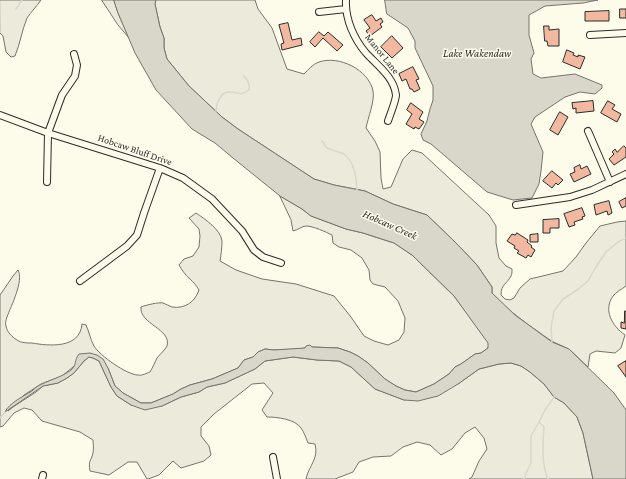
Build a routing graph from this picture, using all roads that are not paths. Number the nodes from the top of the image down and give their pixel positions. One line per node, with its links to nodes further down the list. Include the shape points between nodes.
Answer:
1 (346, 0): 2 (street, Manor Lane)
2 (346, 9): 3 (street); 8 (street, Manor Lane, via 352,32 365,52 391,79 396,96)
3 (319, 12)
4 (626, 33): 5 (street)
5 (590, 35)
6 (74, 54): 10 (street, via 77,65 75,76 62,95)
7 (0, 115): 10 (street, Hobcaw Bluff Drive)
8 (388, 121)
9 (588, 131): 14 (street)
10 (48, 133): 11 (street, Hobcaw Bluff Drive); 13 (street)
11 (160, 168): 16 (street, Hobcaw Bluff Drive, via 183,178 212,199 242,231 254,250 263,257); 17 (street, via 138,235)
12 (626, 174): 14 (street)
13 (48, 182)
14 (610, 182): 15 (street, via 570,197)
15 (516, 205)
16 (281, 263)
17 (80, 281)
18 (273, 457): 19 (street)
19 (276, 479)

